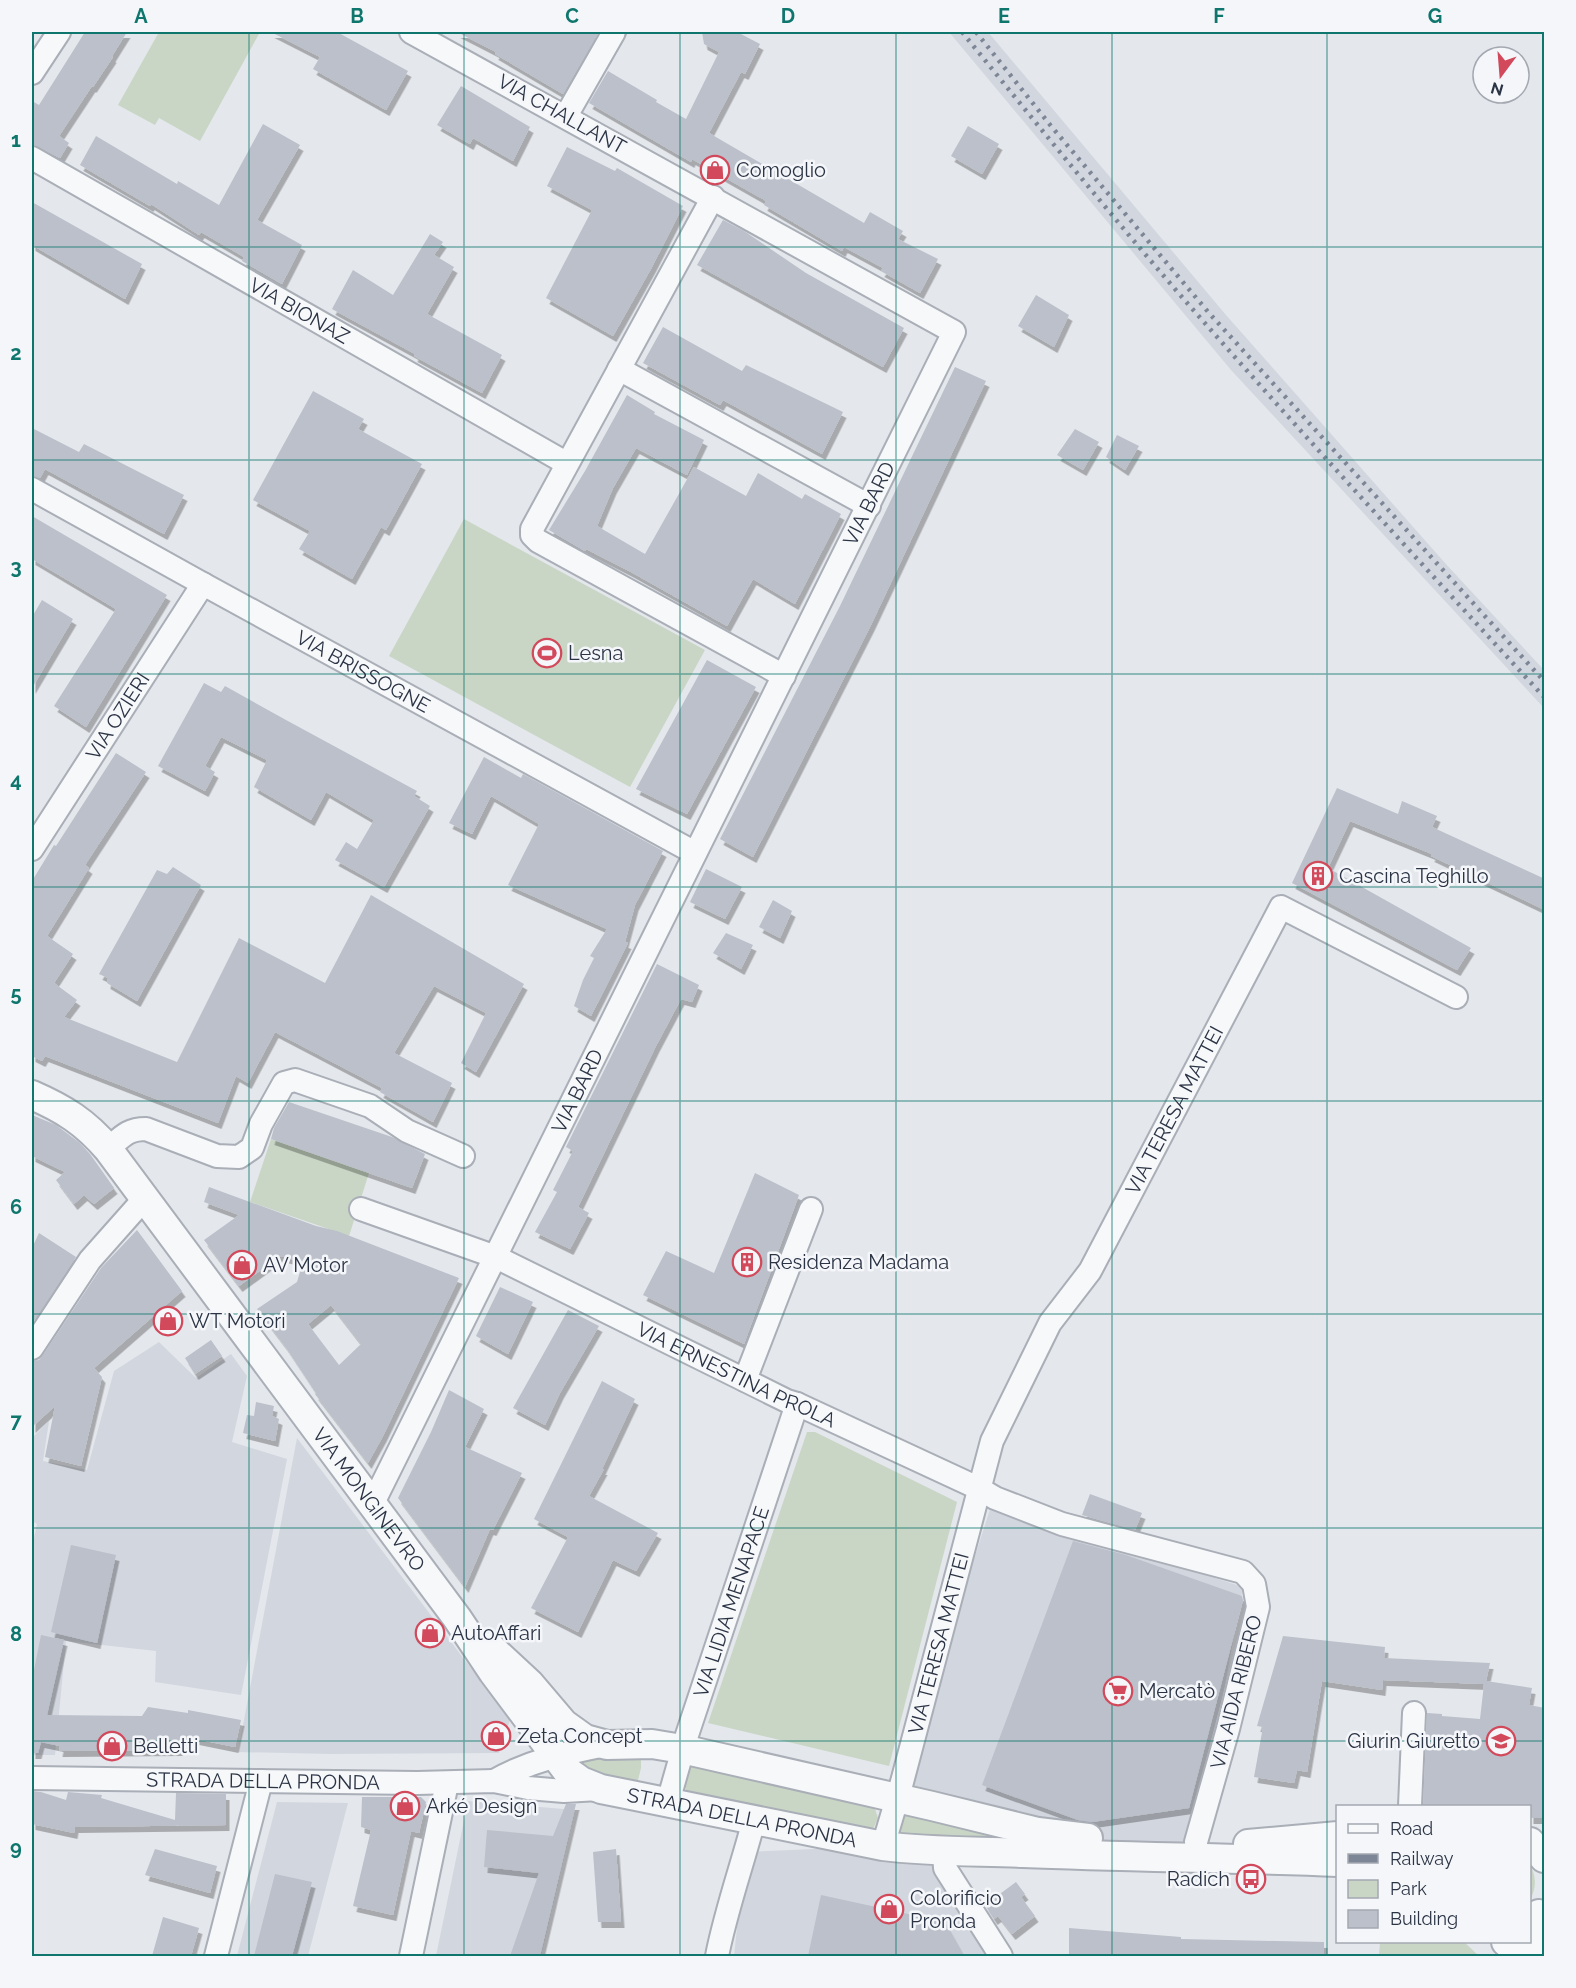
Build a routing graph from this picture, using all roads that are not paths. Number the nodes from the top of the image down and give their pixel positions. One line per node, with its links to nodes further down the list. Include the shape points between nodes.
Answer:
1 (59, 32): 4 (street)
2 (411, 32): 5 (street, VIA CHALLANT)
3 (614, 32): 5 (street)
4 (32, 73)
5 (567, 116): 7 (street, VIA CHALLANT)
6 (32, 158): 10 (street, VIA BIONAZ)
7 (712, 197): 8 (street, VIA CHALLANT); 9 (street)
8 (954, 332): 12 (street, VIA BARD)
9 (619, 369): 10 (street); 12 (street)
10 (566, 463): 14 (street, via 532,529 538,541)
11 (32, 489): 13 (street, VIA BRISSOGNE)
12 (868, 506): 14 (street, VIA BARD)
13 (202, 584): 15 (street, VIA OZIERI); 16 (street, VIA BRISSOGNE)
14 (784, 676): 16 (street, VIA BARD)
15 (32, 849)
16 (695, 853): 24 (street, VIA BARD)
17 (1456, 997): 28 (street, VIA TERESA MATTEI, via 1281,907 1090,1271 1050,1323 992,1441)
18 (32, 1095): 19 (street, VIA MONGINEVRO, via 77,1118)
19 (108, 1149): 20 (street, via 128,1132 146,1129 218,1156 239,1157 252,1148 284,1083 295,1080 370,1106 407,1131); 21 (street, VIA MONGINEVRO)
20 (462, 1156)
21 (145, 1198): 25 (street, via 90,1260); 29 (street, VIA MONGINEVRO)
22 (361, 1209): 24 (street, VIA ERNESTINA PROLA)
23 (811, 1209): 26 (street)
24 (496, 1257): 26 (street, VIA ERNESTINA PROLA); 29 (street, VIA BARD)
25 (32, 1348)
26 (745, 1380): 27 (street, VIA ERNESTINA PROLA)
27 (798, 1404): 28 (street, VIA ERNESTINA PROLA); 34 (street, VIA LIDIA MENAPACE)
28 (978, 1488): 42 (street, VIA TERESA MATTEI); 47 (street, VIA AIDA RIBERO, via 1078,1529 1243,1572 1254,1584 1258,1606)
29 (372, 1505): 30 (street, VIA MONGINEVRO)
30 (457, 1618): 32 (street, VIA MONGINEVRO); 33 (street, STRADA DELLA PRONDA, via 530,1684 571,1730)
31 (1414, 1713): 44 (street)
32 (532, 1725): 35 (street, VIA MONGINEVRO); 36 (street)
33 (608, 1744): 34 (street, STRADA DELLA PRONDA); 35 (street, STRADA DELLA PRONDA)
34 (682, 1749): 42 (street, STRADA DELLA PRONDA); 43 (street, VIA LIDIA MENAPACE)
35 (555, 1755): 36 (street, STRADA DELLA PRONDA); 41 (street, VIA MONGINEVRO, via 567,1771)
36 (520, 1767): 39 (street, STRADA DELLA PRONDA)
37 (32, 1779): 38 (street, STRADA DELLA PRONDA)
38 (261, 1781): 40 (street, STRADA DELLA PRONDA); 55 (street)
39 (494, 1781): 40 (street, STRADA DELLA PRONDA); 41 (street, STRADA DELLA PRONDA, via 564,1791)
40 (447, 1783): 56 (street)
41 (601, 1788): 43 (street, STRADA DELLA PRONDA)
42 (897, 1798): 47 (street, STRADA DELLA PRONDA, via 1048,1833); 48 (street, STRADA DELLA PRONDA)
43 (668, 1802): 45 (street, STRADA DELLA PRONDA)
44 (1410, 1805)
45 (754, 1820): 48 (street, STRADA DELLA PRONDA); 57 (street)
46 (1531, 1841): 52 (street)
47 (1196, 1842): 50 (street, STRADA DELLA PRONDA)
48 (882, 1846): 49 (street, STRADA DELLA PRONDA)
49 (944, 1852): 51 (street, STRADA DELLA PRONDA, via 1170,1858); 58 (street, via 945,1868)
50 (1336, 1853)
51 (1336, 1853)
52 (1545, 1858)
53 (1538, 1914): 60 (street, via 1538,1936)
54 (1508, 1943): 59 (street)
55 (216, 1956)
56 (411, 1956)
57 (717, 1956)
58 (1001, 1956)
59 (1523, 1956)
60 (1544, 1956)

